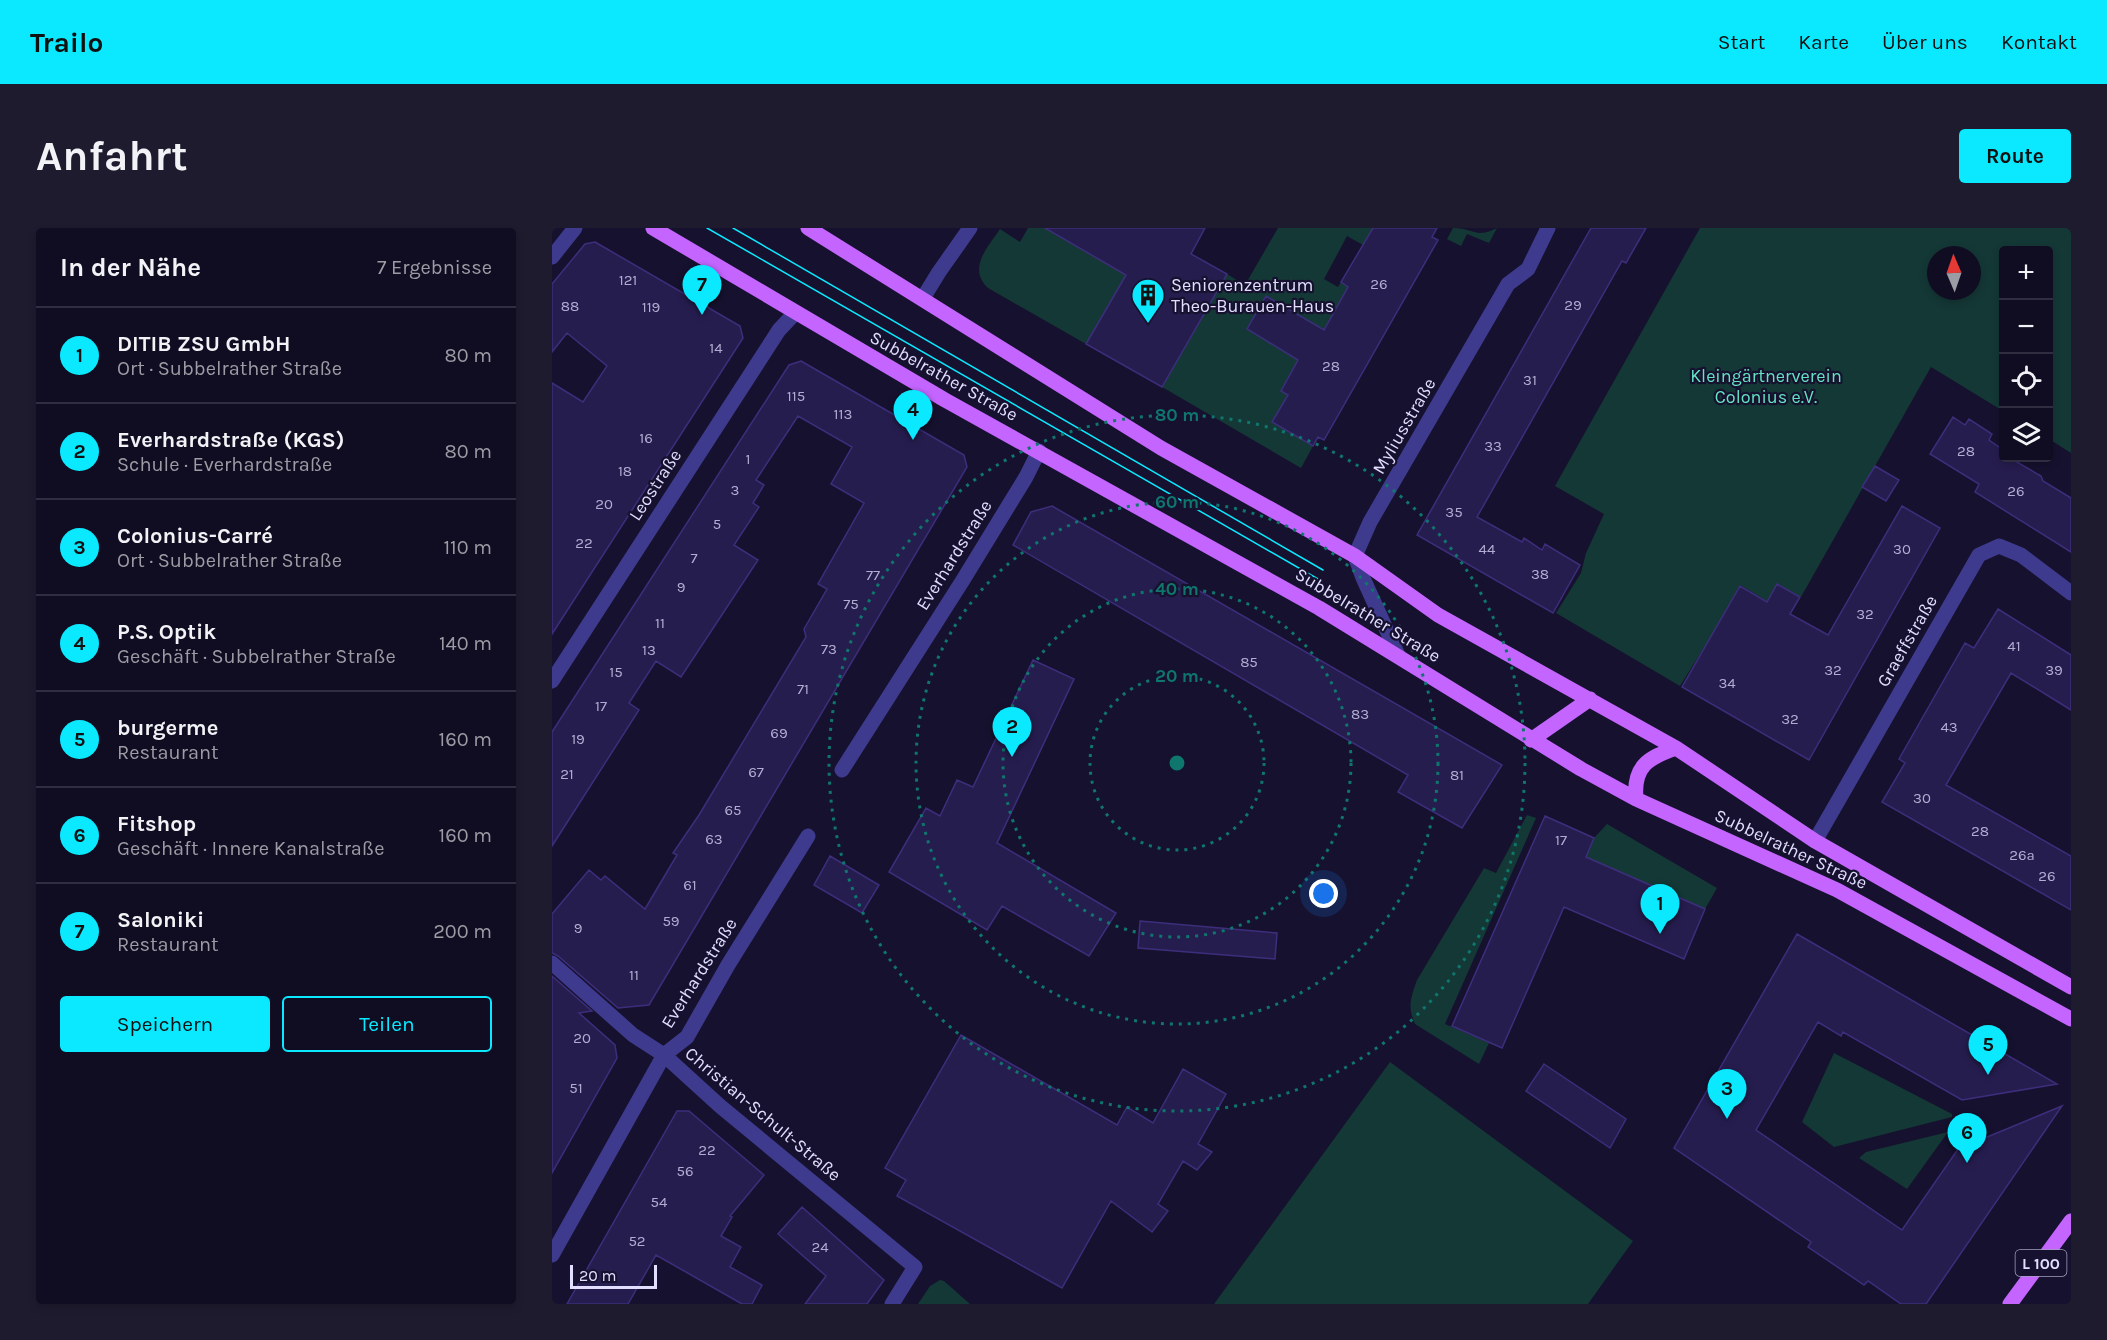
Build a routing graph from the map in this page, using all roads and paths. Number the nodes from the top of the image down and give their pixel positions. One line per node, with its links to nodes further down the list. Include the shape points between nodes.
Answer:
1 (575, 228): 6 (street)
2 (653, 228): 8 (main road, Subbelrather Straße)
3 (808, 228): 7 (main road, Subbelrather Straße)
4 (970, 228): 7 (street)
5 (1548, 228): 10 (street, Myliusstraße, via 1528,269 1508,284 1502,294 1370,522)
6 (552, 257)
7 (923, 298): 10 (main road, Subbelrather Straße, via 1161,448)
8 (795, 313): 9 (main road, Subbelrather Straße); 13 (street, Leostraße, via 779,330)
9 (1039, 451): 12 (main road, Subbelrather Straße); 17 (street, Everhardstraße, via 963,580)
10 (1355, 556): 12 (street); 14 (main road, Subbelrather Straße, via 1438,615)
11 (2071, 593): 20 (street, Graeffstraße, via 2021,555 1999,546 1979,555)
12 (1398, 655): 15 (main road, Subbelrather Straße)
13 (552, 681)
14 (1590, 699): 15 (main road); 16 (main road, Subbelrather Straße)
15 (1531, 740): 18 (main road, Subbelrather Straße)
16 (1676, 748): 18 (main road, via 1655,756 1643,766 1637,777); 20 (main road, Subbelrather Straße)
17 (842, 770)
18 (1636, 799): 23 (main road, Subbelrather Straße, via 1837,890)
19 (808, 836): 24 (street, Everhardstraße, via 687,1037)
20 (1815, 841): 22 (main road, Subbelrather Straße)
21 (552, 963): 24 (street, Christian-Schult-Straße, via 633,1035)
22 (2071, 987)
23 (2071, 1019)
24 (664, 1055): 26 (street, Everhardstraße); 27 (street, Christian-Schult-Straße, via 915,1267)
25 (2071, 1221): 28 (main road, L 100)
26 (552, 1255)
27 (892, 1304)
28 (2010, 1304)

